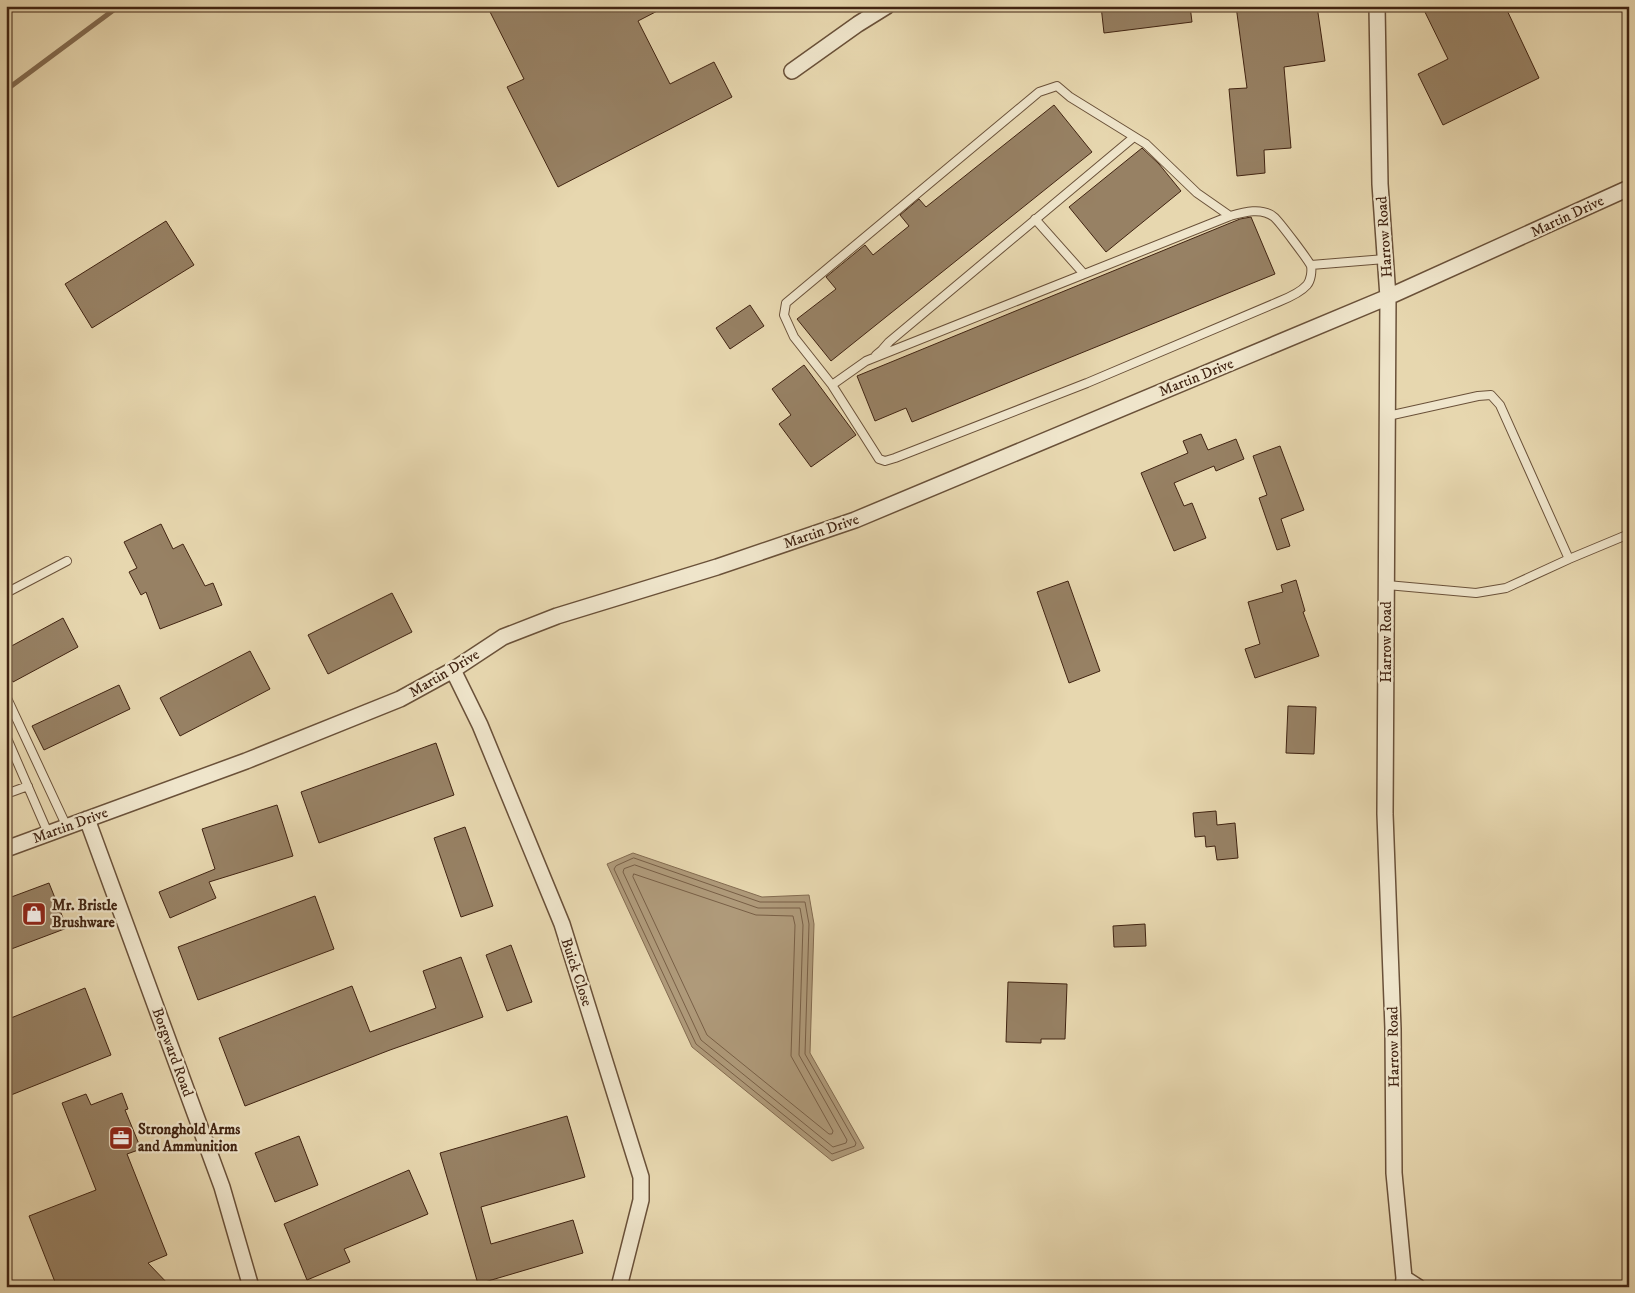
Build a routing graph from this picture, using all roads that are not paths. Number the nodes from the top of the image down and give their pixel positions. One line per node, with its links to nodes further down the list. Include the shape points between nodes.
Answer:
1 (888, 6): 3 (street)
2 (1377, 6): 8 (street, Harrow Road, via 1380,184)
3 (792, 71)
4 (1134, 137): 6 (lane, via 1146,144 1197,193); 7 (lane); 13 (lane, via 1057,86 1039,92 786,303 784,315 794,336)
5 (1629, 188): 11 (street, Martin Drive)
6 (1230, 216): 9 (lane, via 1253,210 1274,216); 10 (lane)
7 (1035, 219): 10 (lane); 12 (lane)
8 (1385, 260): 9 (lane); 11 (street, Harrow Road)
9 (1311, 265): 13 (lane, via 1308,284 1296,294 1086,383 885,461 879,460)
10 (1084, 274): 12 (lane)
11 (1388, 297): 14 (street, Harrow Road); 20 (street, Martin Drive, via 847,523 557,616 503,637)
12 (866, 361): 13 (lane)
13 (832, 385)
14 (1388, 416): 16 (lane, via 1491,395 1500,405); 18 (street, Harrow Road)
15 (1629, 534): 16 (lane)
16 (1569, 559): 18 (lane, via 1506,588 1476,593)
17 (67, 562): 19 (lane)
18 (1387, 585): 29 (street, Harrow Road, via 1385,814 1393,1029 1394,1173)
19 (6, 593)
20 (453, 670): 25 (street, Martin Drive, via 400,700); 31 (street, Buick Close, via 480,725 562,924 641,1177 640,1207)
21 (6, 696): 26 (lane)
22 (6, 736): 23 (lane)
23 (28, 786): 24 (lane); 27 (lane)
24 (6, 794)
25 (87, 819): 26 (street, Martin Drive); 30 (street, Borgward Road, via 222,1187)
26 (67, 826): 27 (street, Martin Drive)
27 (48, 833): 28 (street, Martin Drive)
28 (6, 848)
29 (1403, 1282): 32 (street)
30 (251, 1287)
31 (619, 1287)
32 (1418, 1287)

